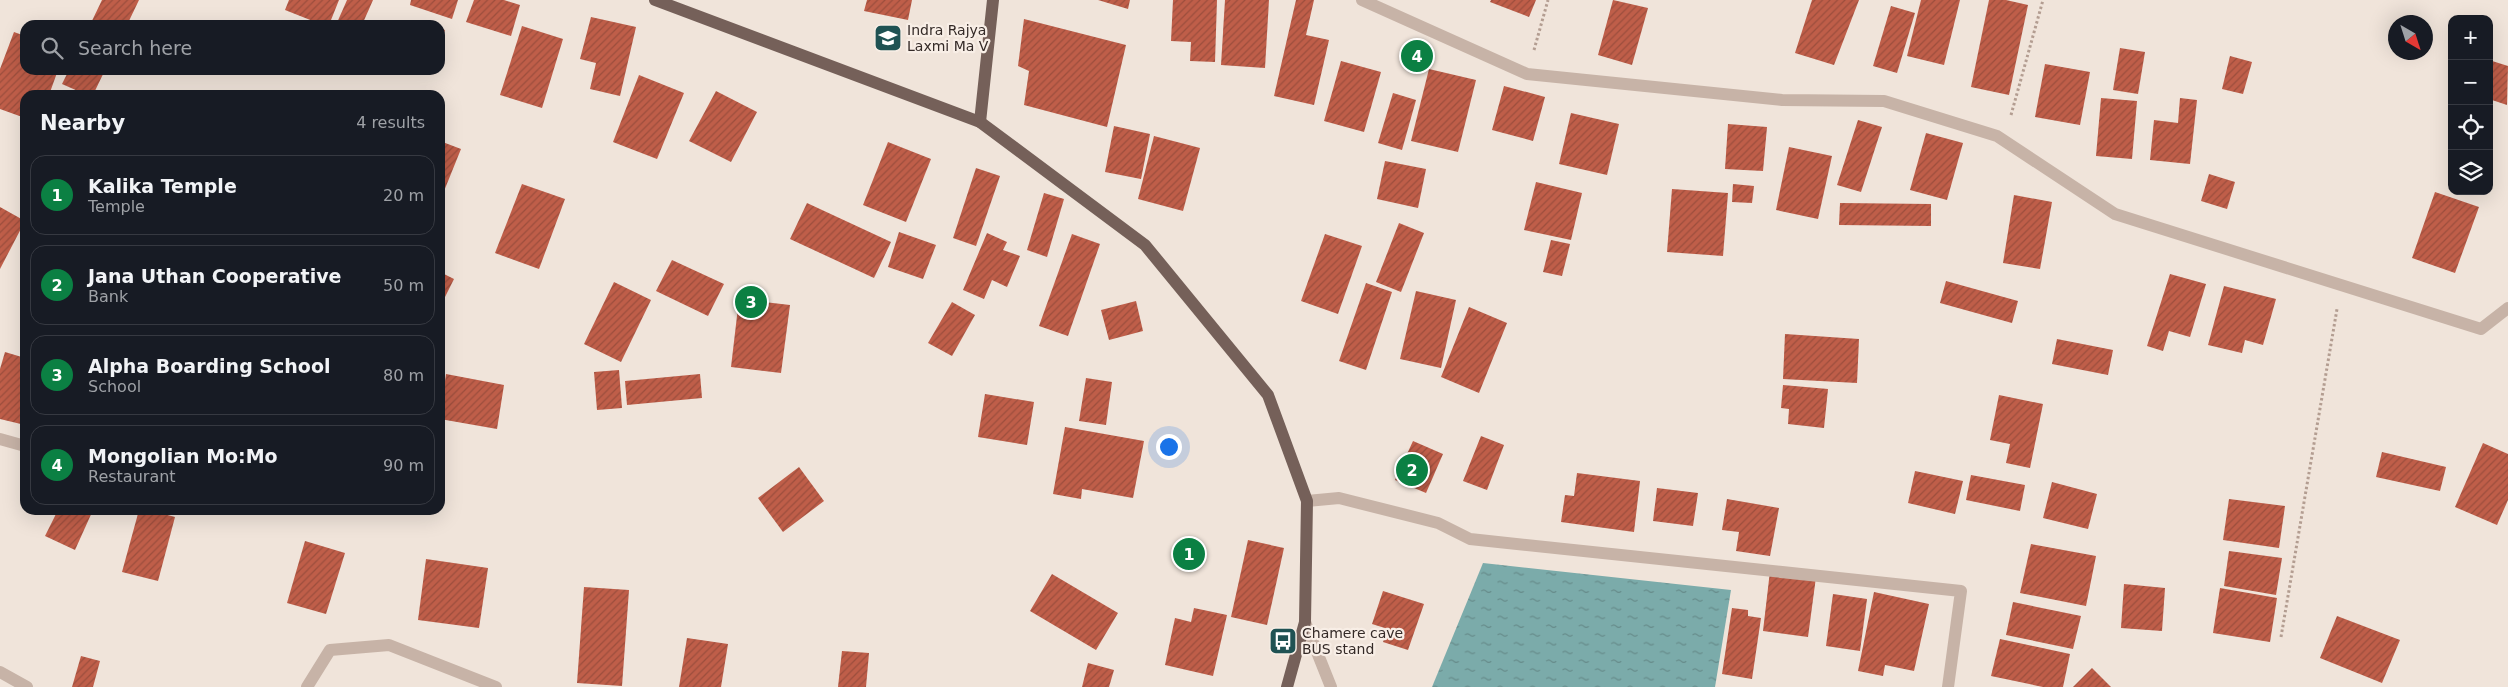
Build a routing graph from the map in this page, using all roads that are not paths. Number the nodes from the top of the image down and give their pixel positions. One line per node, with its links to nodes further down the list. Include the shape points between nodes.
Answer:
1 (655, 0): 4 (main road)
2 (992, 0): 4 (main road)
3 (1362, 0): 5 (street, via 1527,74 1782,100 1884,101 1998,136 2115,214 2481,329)
4 (980, 122): 8 (main road, via 1146,245 1268,396)
5 (2508, 308)
6 (0, 438): 7 (street)
7 (20, 444)
8 (1307, 501): 9 (main road); 16 (street, via 1339,498 1438,524 1470,539 1961,591)
9 (1305, 622): 14 (main road); 15 (street)
10 (0, 672): 11 (street)
11 (27, 687)
12 (307, 687): 13 (street, via 330,650 390,645)
13 (496, 687)
14 (1287, 687)
15 (1332, 687)
16 (1948, 687)

